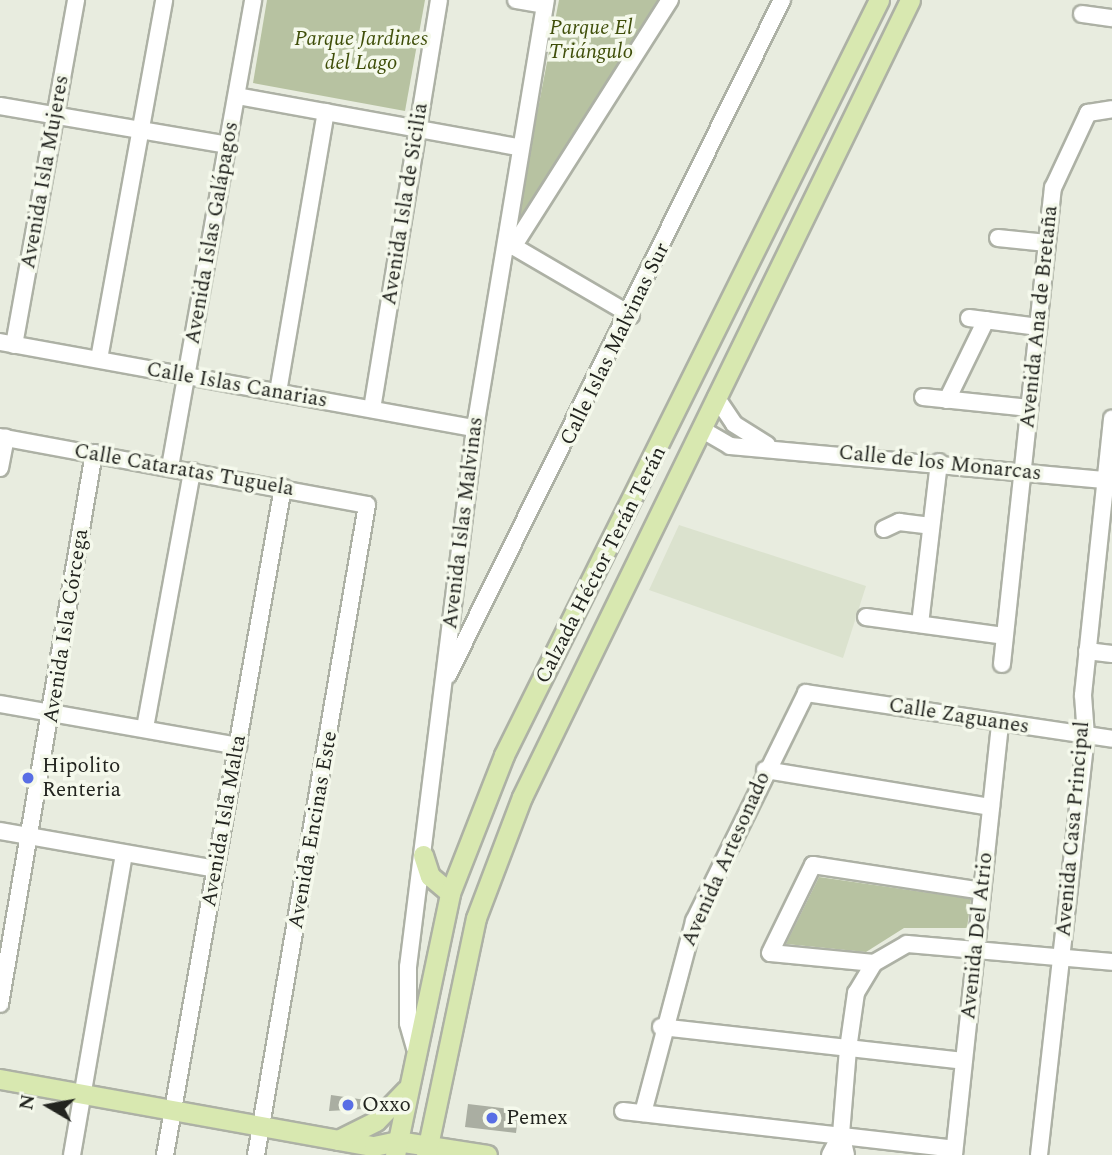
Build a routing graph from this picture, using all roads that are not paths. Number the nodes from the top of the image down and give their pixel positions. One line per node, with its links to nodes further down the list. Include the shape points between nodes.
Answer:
1 (76, 0): 18 (street, Avenida Isla Mujeres)
2 (164, 0): 20 (street)
3 (253, 0): 14 (street, Avenida Islas Galápagos)
4 (439, 0): 19 (street, Avenida Isla de Sicilia)
5 (516, 0): 11 (street)
6 (670, 0): 25 (street)
7 (782, 0): 26 (street, Calle Islas Malvinas Sur)
8 (879, 0): 30 (main road, Calzada Héctor Terán Terán)
9 (910, 0): 35 (main road, Calzada Héctor Terán Terán)
10 (1106, 0): 13 (street)
11 (545, 3): 22 (street, Avenida Islas Malvinas)
12 (1082, 14): 13 (street)
13 (1108, 18)
14 (237, 96): 17 (street); 21 (street, Avenida Islas Galápagos)
15 (0, 106): 18 (street)
16 (1112, 109): 24 (street, Avenida Ana de Bretaña, via 1094,109 1079,126 1053,188)
17 (326, 112): 19 (street); 34 (street)
18 (55, 117): 20 (street); 31 (street, Avenida Isla Mujeres)
19 (416, 128): 22 (street); 39 (street, Avenida Isla de Sicilia)
20 (140, 131): 21 (street); 32 (street)
21 (227, 145): 33 (street, Avenida Islas Galápagos)
22 (519, 147): 25 (street, Avenida Islas Malvinas)
23 (998, 238): 24 (street)
24 (1047, 243): 29 (street, Avenida Ana de Bretaña)
25 (508, 244): 26 (street); 41 (street, Avenida Islas Malvinas)
26 (631, 315): 64 (street, Calle Islas Malvinas Sur)
27 (969, 318): 28 (street)
28 (986, 320): 29 (street); 37 (street)
29 (1038, 327): 38 (street, Avenida Ana de Bretaña)
30 (719, 328): 42 (main road, via 696,404); 52 (main road, Calzada Héctor Terán Terán)
31 (7, 343): 32 (street, Calle Islas Canarias)
32 (99, 359): 33 (street, Calle Islas Canarias)
33 (187, 376): 34 (street, Calle Islas Canarias); 47 (street, Avenida Islas Galápagos)
34 (278, 392): 39 (street, Calle Islas Canarias)
35 (716, 397): 42 (main road, Calzada Héctor Terán Terán); 44 (street, Calle de los Monarcas, via 734,424)
36 (923, 397): 37 (street)
37 (947, 400): 38 (street)
38 (1029, 408): 50 (street, Avenida Ana de Bretaña)
39 (372, 409): 41 (street, Calle Islas Canarias)
40 (1112, 419): 51 (street, Avenida Casa Principal)
41 (475, 428): 64 (street, Avenida Islas Malvinas)
42 (701, 429): 44 (street, Calle de los Monarcas, via 730,446); 57 (main road, Calzada Héctor Terán Terán)
43 (3, 438): 45 (street, Calle Cataratas Tuguela); 48 (street)
44 (768, 445): 46 (street, Calle de los Monarcas)
45 (94, 453): 47 (street, Calle Cataratas Tuguela); 67 (street, Avenida Isla Córcega)
46 (939, 462): 50 (street, Calle de los Monarcas); 55 (street)
47 (170, 467): 49 (street, Calle Cataratas Tuguela)
48 (0, 468)
49 (192, 471): 53 (street, Calle Cataratas Tuguela); 69 (street)
50 (1022, 471): 51 (street, Calle de los Monarcas); 60 (street, Avenida Ana de Bretaña)
51 (1109, 481): 61 (street, Avenida Casa Principal)
52 (642, 484): 57 (main road, via 647,507); 81 (main road, Calzada Héctor Terán Terán, via 504,755)
53 (283, 487): 54 (street, Calle Cataratas Tuguela); 72 (street, Avenida Isla Malta)
54 (367, 505): 97 (street, Avenida Encinas Este)
55 (931, 526): 56 (street, via 899,522); 59 (street)
56 (884, 529)
57 (625, 586): 101 (main road, Calzada Héctor Terán Terán, via 522,797 476,918)
58 (866, 617): 59 (street)
59 (920, 624): 60 (street)
60 (1004, 636): 63 (street, Avenida Ana de Bretaña)
61 (1087, 651): 62 (street); 70 (street, Avenida Casa Principal)
62 (1112, 654)
63 (1002, 664)
64 (443, 685): 78 (street, Avenida Islas Malvinas)
65 (806, 693): 68 (street, Calle Zaguanes); 73 (street, Avenida Artesonado)
66 (0, 704): 67 (street)
67 (52, 713): 69 (street); 76 (street, Avenida Isla Córcega)
68 (1000, 722): 70 (street, Calle Zaguanes); 74 (street, Avenida Del Atrio)
69 (145, 728): 72 (street)
70 (1086, 736): 71 (street, Calle Zaguanes); 83 (street, Avenida Casa Principal)
71 (1112, 739)
72 (238, 746): 79 (street, Avenida Isla Malta)
73 (765, 770): 74 (street); 87 (street, Avenida Artesonado, via 694,921)
74 (991, 807): 80 (street, Avenida Del Atrio)
75 (0, 831): 76 (street)
76 (30, 836): 77 (street); 86 (street, Avenida Isla Córcega)
77 (124, 853): 79 (street); 93 (street)
78 (423, 855): 81 (main road, via 430,876); 88 (street, Avenida Islas Malvinas, via 408,967 408,1023)
79 (215, 869): 94 (street, Avenida Isla Malta)
80 (982, 891): 82 (street, Avenida Del Atrio); 85 (street, via 813,865 771,953)
81 (450, 893): 88 (main road, Calzada Héctor Terán Terán)
82 (976, 947): 83 (street); 85 (street, via 907,944); 90 (street, Avenida Del Atrio)
83 (1061, 956): 84 (street); 109 (street, Avenida Casa Principal)
84 (1112, 962)
85 (874, 963): 89 (street, via 856,993)
86 (0, 1004)
87 (661, 1027): 89 (street); 96 (street, Avenida Artesonado)
88 (415, 1048): 92 (main road, Calzada Héctor Terán Terán)
89 (848, 1049): 90 (street); 98 (street)
90 (962, 1061): 102 (street, Avenida Del Atrio)
91 (0, 1079): 93 (main road)
92 (407, 1090): 99 (main road, via 376,1121); 100 (main road, Calzada Héctor Terán Terán)
93 (83, 1094): 94 (main road); 103 (street)
94 (173, 1110): 97 (main road); 104 (street, Avenida Isla Malta)
95 (623, 1111): 96 (street)
96 (643, 1113): 98 (street)
97 (261, 1126): 99 (main road); 105 (street, Avenida Encinas Este)
98 (841, 1134): 102 (street); 107 (street); 108 (street)
99 (338, 1140): 100 (main road)
100 (383, 1150): 101 (main road)
101 (427, 1150): 106 (main road)
102 (954, 1152)
103 (72, 1155)
104 (165, 1155)
105 (256, 1155)
106 (487, 1155)
107 (830, 1155)
108 (846, 1155)
109 (1039, 1155)

